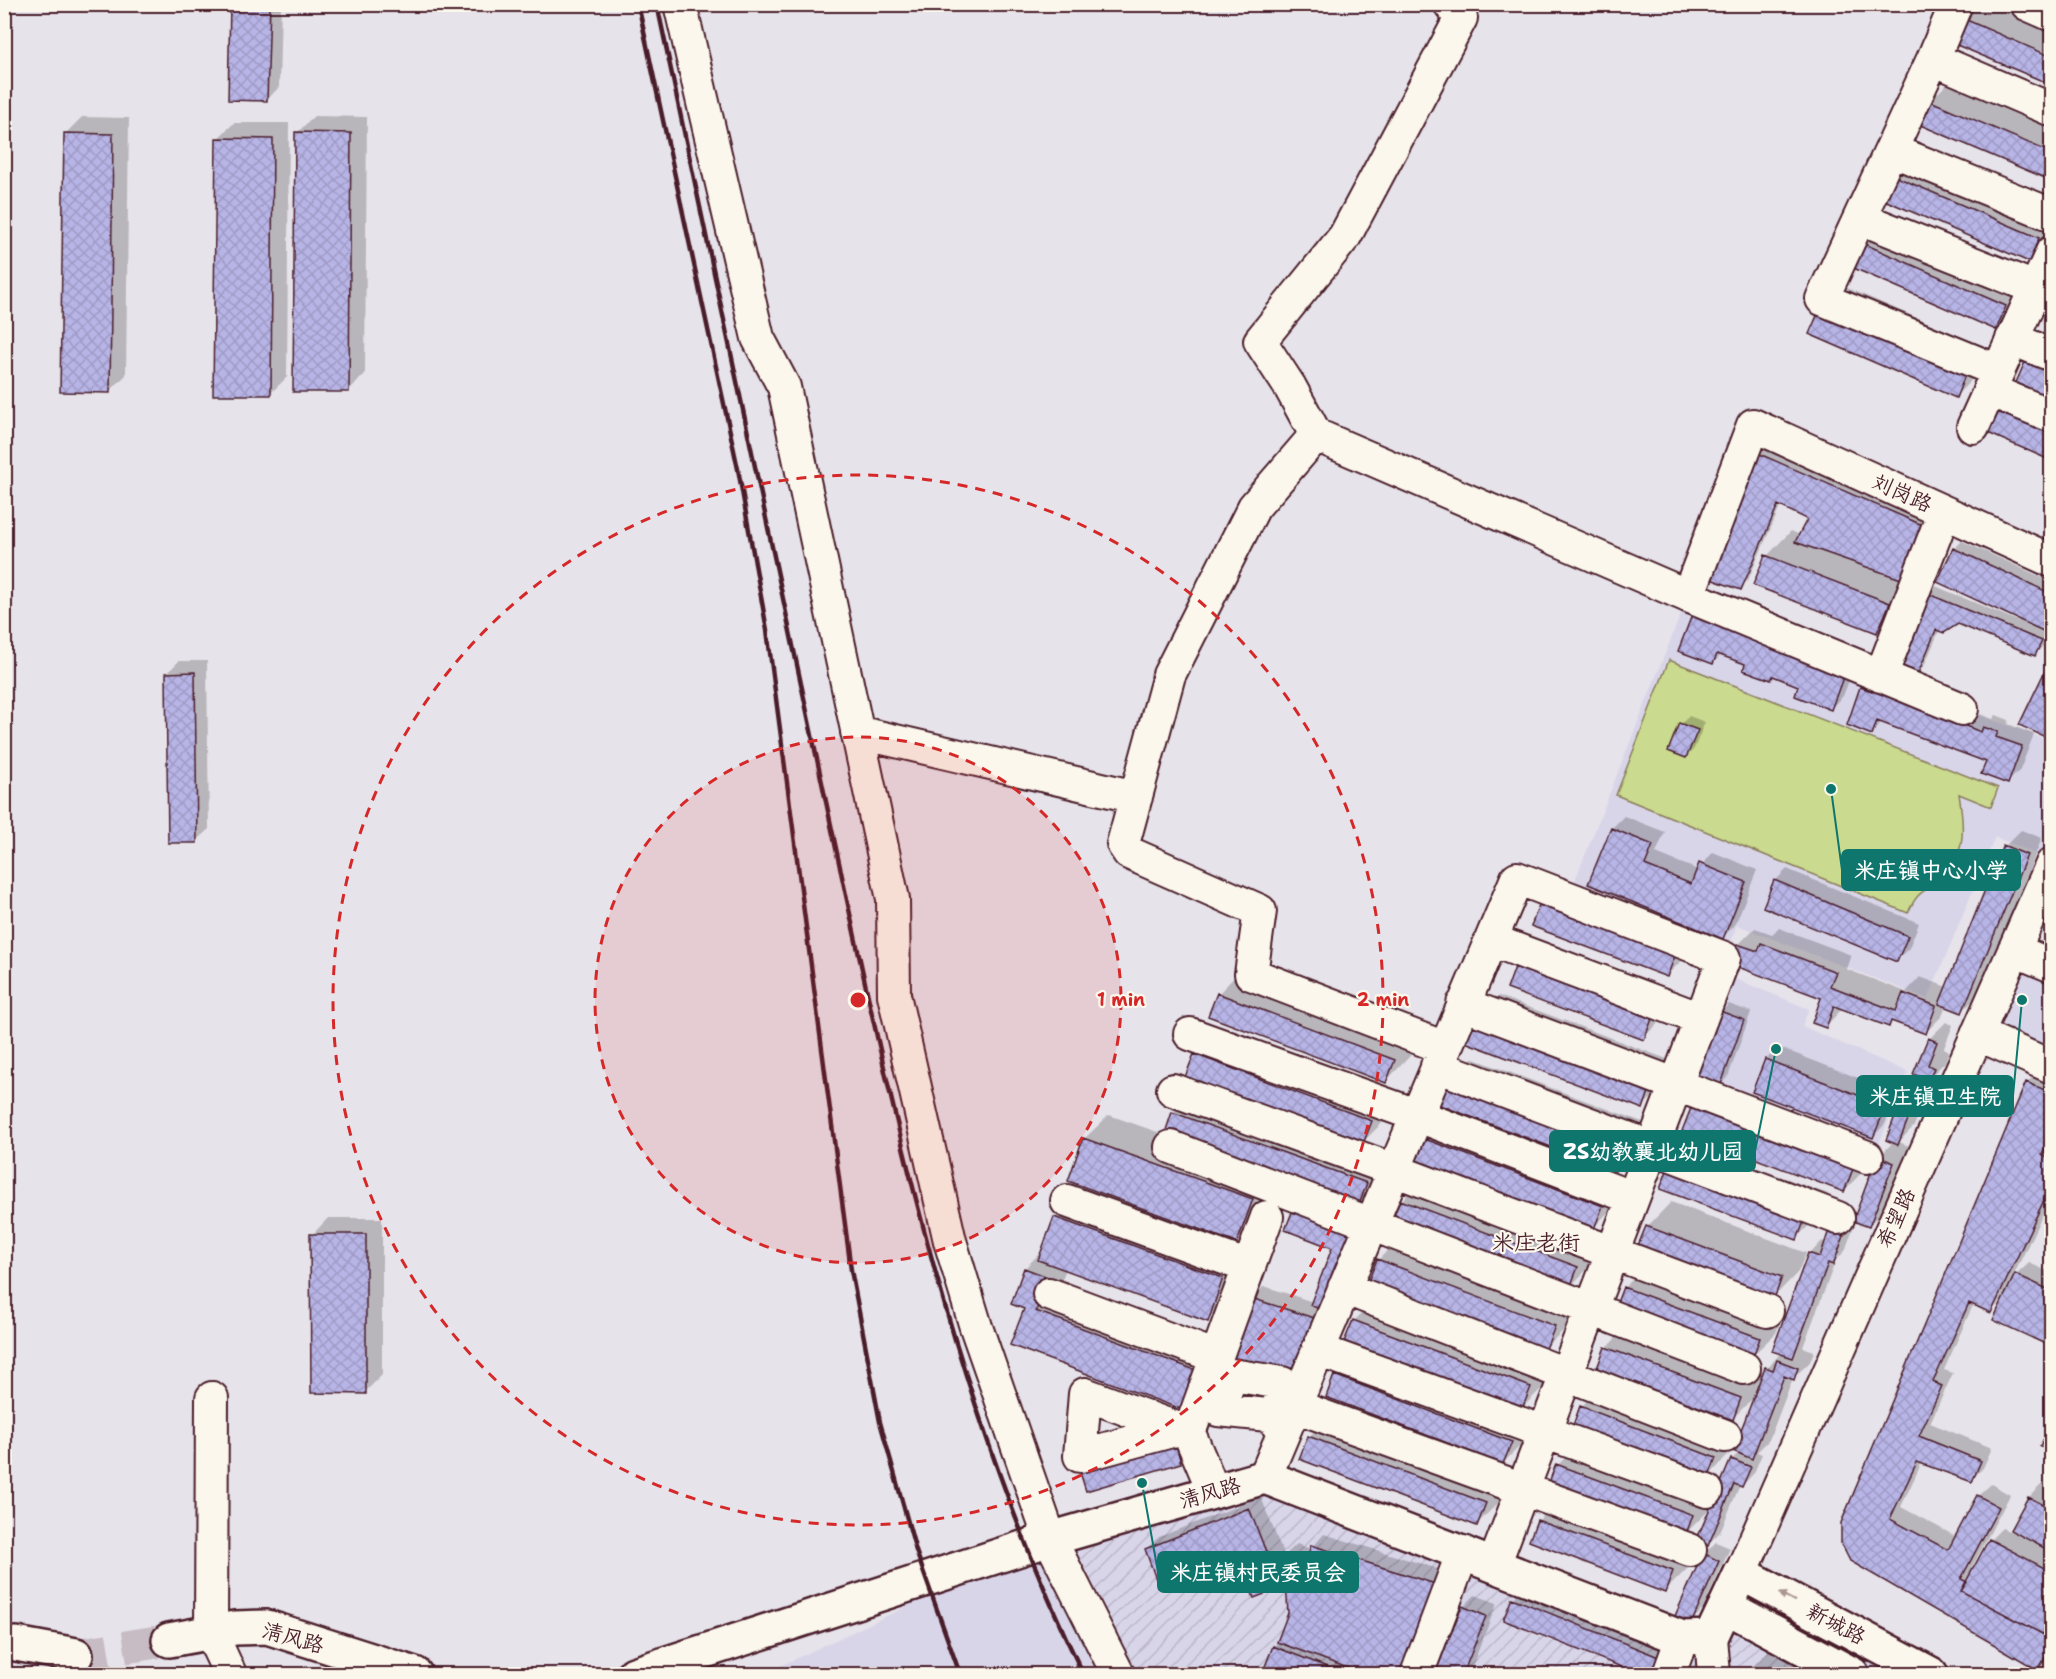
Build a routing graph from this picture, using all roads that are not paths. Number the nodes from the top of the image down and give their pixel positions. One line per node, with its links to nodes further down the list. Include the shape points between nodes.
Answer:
1 (680, 4): 23 (street, via 758,338 784,387)
2 (1450, 4): 17 (street, via 1461,18 1346,236 1260,341)
3 (1956, 4): 6 (street)
4 (2027, 4): 5 (street)
5 (2052, 15)
6 (1933, 59): 7 (street); 8 (street)
7 (2052, 110)
8 (1891, 150): 9 (street); 10 (street)
9 (2052, 215)
10 (1860, 218): 11 (street); 14 (street, via 1822,299)
11 (2047, 265): 12 (street)
12 (2012, 339): 13 (street); 14 (street)
13 (2052, 355)
14 (1994, 381): 15 (street); 16 (street)
15 (2052, 416)
16 (1973, 427)
17 (1316, 435): 20 (street); 24 (street, via 1254,507 1169,675)
18 (1944, 512): 19 (street, 刘岗路); 20 (street, 刘岗路, via 1753,425); 21 (street)
19 (2052, 561)
20 (1688, 596): 21 (street)
21 (1881, 676): 22 (street)
22 (1962, 709)
23 (857, 732): 24 (street); 65 (street, via 893,899 894,995 950,1241)
24 (1136, 796): 33 (street, via 1123,844 1129,853 1260,911 1251,975)
25 (2052, 864): 27 (street, 希望路)
26 (1491, 940): 29 (street); 30 (street); 30 (street, via 1517,878 1724,958)
27 (2014, 950): 28 (street); 32 (street, 希望路)
28 (2052, 966)
29 (1463, 1004): 33 (street); 35 (street)
30 (1701, 1019): 35 (street)
31 (1190, 1034): 37 (street)
32 (1977, 1034): 34 (street); 69 (street, 希望路)
33 (1441, 1057): 37 (street); 39 (street)
34 (2052, 1067)
35 (1676, 1085): 39 (street); 40 (street)
36 (1173, 1090): 41 (street)
37 (1416, 1115): 41 (street); 42 (street)
38 (1171, 1147): 46 (street)
39 (1652, 1148): 42 (street); 45 (street)
40 (1867, 1157)
41 (1394, 1170): 46 (street); 47 (street)
42 (1633, 1198): 47 (street)
43 (1067, 1201): 48 (street)
44 (1267, 1216): 48 (street)
45 (1838, 1218)
46 (1371, 1225): 49 (street); 51 (street)
47 (1612, 1252): 51 (street); 52 (street)
48 (1249, 1267): 54 (street)
49 (1344, 1288): 53 (street); 56 (street)
50 (1049, 1294): 54 (street)
51 (1590, 1310): 55 (street); 56 (street)
52 (1767, 1311)
53 (1318, 1350): 58 (street); 59 (street)
54 (1217, 1357): 64 (street, via 1184,1431)
55 (1744, 1368)
56 (1566, 1374): 59 (street); 60 (street)
57 (212, 1398): 71 (street)
58 (1287, 1411): 61 (street); 62 (street)
59 (1544, 1432): 62 (street); 63 (street)
60 (1725, 1436)
61 (1271, 1464): 64 (main road, 清风路); 67 (main road, 清风路)
62 (1523, 1489): 66 (street); 68 (street)
63 (1707, 1491)
64 (1214, 1492): 65 (main road, 清风路)
65 (1050, 1539): 78 (main road, 清风路); 79 (street)
66 (1690, 1550)
67 (1463, 1552): 68 (main road, 清风路); 80 (street)
68 (1494, 1565): 72 (main road, 清风路)
69 (1741, 1572): 70 (main road); 84 (main road, 新城路, one-way to 69)
70 (1728, 1607): 72 (main road); 83 (main road, 新城路)
71 (211, 1633): 73 (main road, 清风路); 76 (street); 77 (main road, 清风路, via 267,1627)
72 (1697, 1637): 81 (street); 82 (street)
73 (169, 1641)
74 (16, 1644): 75 (main road, via 76,1655)
75 (49, 1674)
76 (230, 1674)
77 (415, 1674)
78 (634, 1674)
79 (1118, 1674)
80 (1417, 1674)
81 (1669, 1674)
82 (1714, 1674)
83 (1852, 1674)
84 (1932, 1674)

